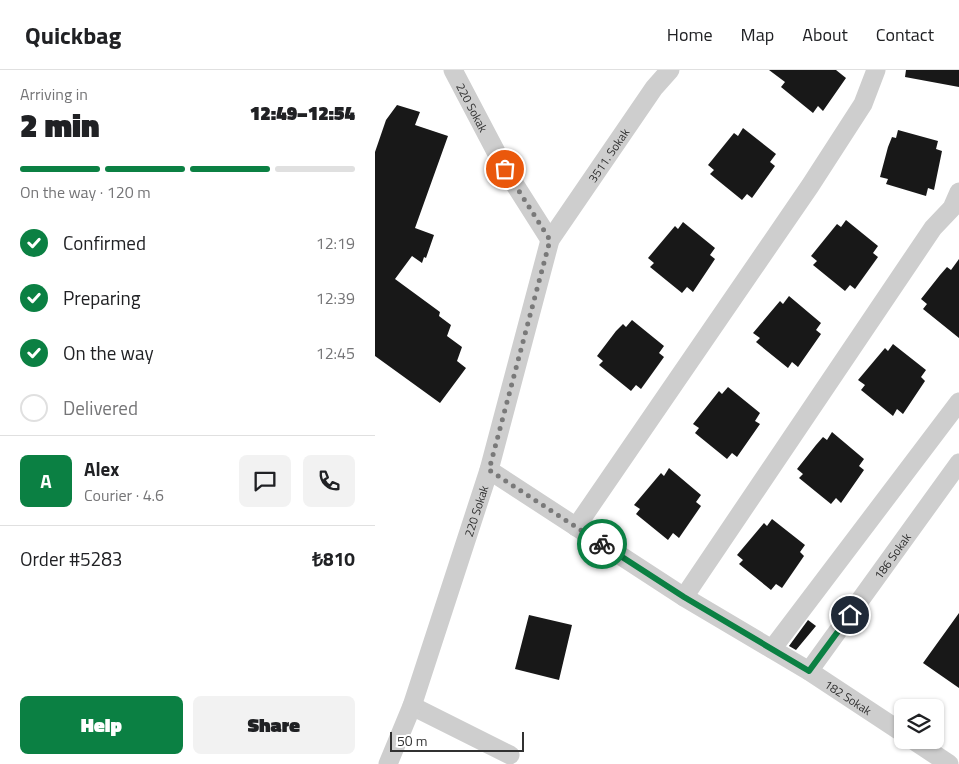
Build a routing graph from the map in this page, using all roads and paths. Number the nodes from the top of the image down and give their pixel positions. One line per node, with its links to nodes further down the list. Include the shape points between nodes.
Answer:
1 (453, 70): 5 (street, 220 Sokak, via 505,169)
2 (670, 70): 5 (street, 3511. Sokak, via 654,88)
3 (876, 70): 9 (street, via 863,104 810,186)
4 (959, 192): 10 (street, via 952,208 933,228)
5 (550, 240): 8 (street, 220 Sokak)
6 (959, 402): 11 (street)
7 (959, 463): 12 (street, 186 Sokak)
8 (489, 470): 9 (street, 182 Sokak); 13 (street, 220 Sokak)
9 (576, 527): 10 (street, 182 Sokak)
10 (684, 597): 11 (street, 182 Sokak)
11 (773, 649): 12 (street, 182 Sokak)
12 (809, 671): 14 (street, 182 Sokak)
13 (412, 706): 16 (street); 17 (street, 220 Sokak)
14 (894, 727)
15 (926, 749): 18 (street)
16 (510, 755)
17 (388, 764)
18 (949, 764)

